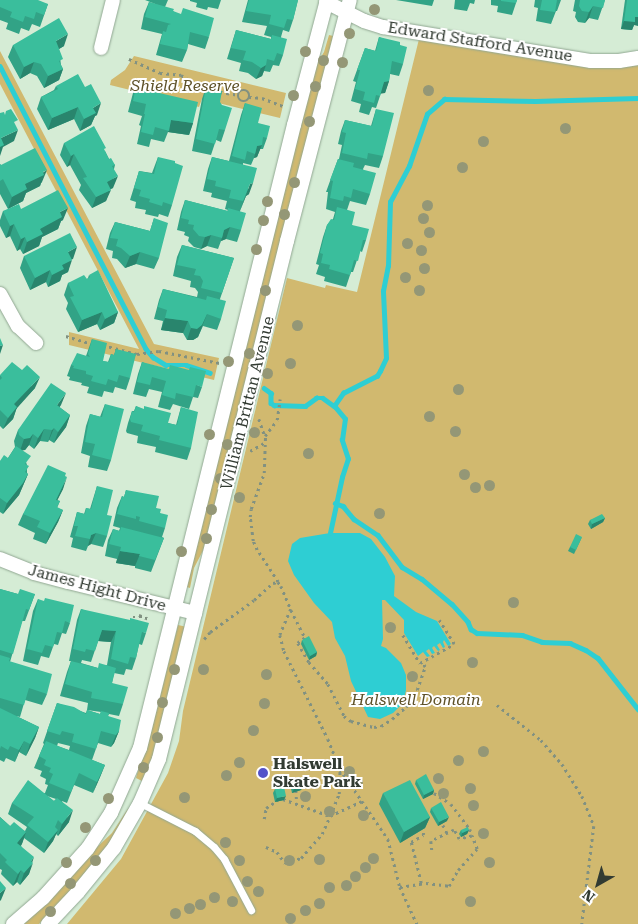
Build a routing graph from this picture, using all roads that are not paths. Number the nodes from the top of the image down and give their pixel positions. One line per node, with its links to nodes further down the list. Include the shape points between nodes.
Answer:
1 (113, 0): 4 (street)
2 (326, 1): 3 (street, Edward Stafford Avenue); 9 (street, William Brittan Avenue)
3 (348, 6): 5 (street, Edward Stafford Avenue, via 383,27 582,60 606,62); 10 (street, William Brittan Avenue)
4 (101, 48)
5 (638, 58)
6 (0, 294): 7 (street, via 18,326)
7 (36, 343)
8 (0, 559): 9 (street, James Hight Drive, via 43,575)
9 (176, 609): 10 (street, James Hight Drive); 11 (street, William Brittan Avenue, via 146,727 132,771)
10 (195, 614): 12 (street, William Brittan Avenue, via 159,759)
11 (120, 795): 12 (street); 14 (street, William Brittan Avenue, via 88,848 43,898)
12 (140, 803): 13 (lane, via 189,828 214,847 224,859); 15 (street, William Brittan Avenue, via 98,870)
13 (251, 910)
14 (13, 924)
15 (48, 924)

